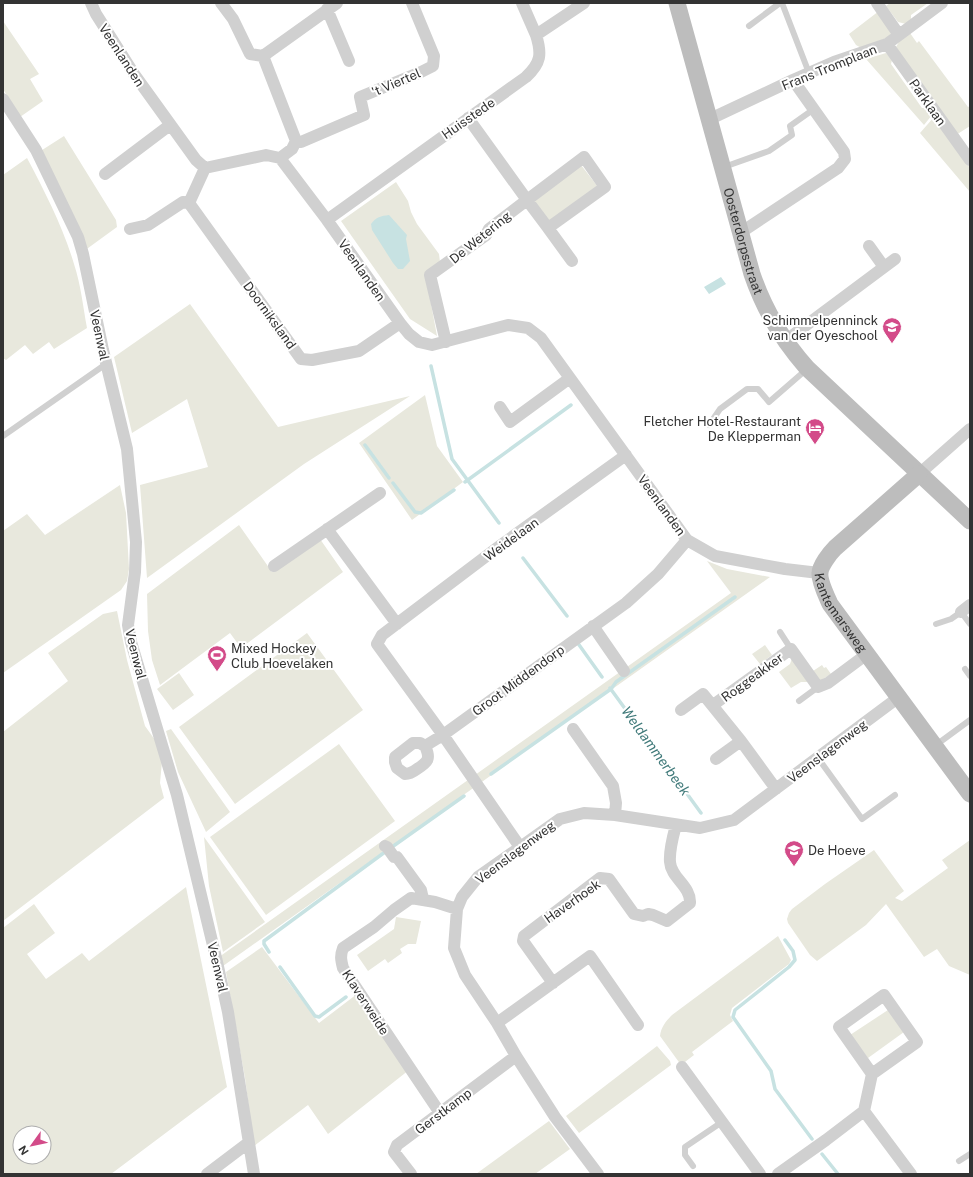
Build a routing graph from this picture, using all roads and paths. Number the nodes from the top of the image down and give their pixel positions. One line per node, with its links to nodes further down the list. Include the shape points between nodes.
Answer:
1 (91, 3): 23 (street, Veenlanden, via 134,74)
2 (221, 3): 15 (street, via 250,54)
3 (412, 3): 24 (street, 't Viertel, via 434,56 433,66 360,97 364,114 301,142)
4 (522, 3): 13 (street, Huisstede)
5 (584, 3): 13 (street)
6 (677, 3): 22 (street, Oosterdorpsstraat)
7 (781, 3): 11 (lane); 17 (lane)
8 (877, 3): 12 (street)
9 (942, 3): 12 (street, Frans Tromplaan)
10 (332, 5): 15 (street); 16 (street)
11 (749, 26)
12 (899, 34): 14 (street, Frans Tromplaan)
13 (536, 35): 21 (street, Huisstede, via 540,48 539,58 533,70)
14 (887, 44): 17 (street, Frans Tromplaan); 26 (street, Parklaan)
15 (263, 56): 24 (street)
16 (349, 61)
17 (809, 73): 18 (street, Frans Tromplaan)
18 (793, 80): 20 (street); 22 (street, Frans Tromplaan)
19 (3, 99): 43 (street, Veenwal, via 36,150 78,237)
20 (814, 109): 28 (lane, via 790,126 792,135 769,151); 35 (street, via 844,152 844,159 838,168)
21 (468, 118): 30 (street); 32 (street, Huisstede)
22 (710, 119): 28 (street, Oosterdorpsstraat)
23 (170, 125): 27 (street, Veenlanden, via 196,160); 29 (street)
24 (296, 141): 25 (street, via 292,149)
25 (280, 158): 27 (street, via 266,155); 32 (street, Veenlanden)
26 (970, 160)
27 (206, 168): 31 (street)
28 (722, 168): 35 (street, Oosterdorpsstraat)
29 (105, 174)
30 (527, 200): 33 (street); 33 (street, via 584,157 605,187); 42 (street, De Wetering, via 489,229 486,235 430,276)
31 (190, 203): 34 (street, via 183,202 148,224); 40 (street, Doorniksland, via 301,359 312,360 359,351)
32 (326, 220): 40 (street, Veenlanden)
33 (548, 228): 38 (street)
34 (130, 229)
35 (740, 233): 41 (street, Oosterdorpsstraat, via 757,289)
36 (869, 246): 39 (street)
37 (895, 259): 39 (street)
38 (572, 261)
39 (884, 267): 41 (street)
40 (400, 323): 42 (street, Veenlanden, via 418,342 432,345)
41 (785, 341): 44 (street, Oosterdorpsstraat)
42 (446, 342): 45 (street, Veenlanden, via 508,325 528,328 541,338)
43 (106, 364): 49 (lane); 100 (street, Veenwal, via 127,449 136,542 128,625 130,636 177,795 217,962 228,1012)
44 (807, 368): 47 (lane, via 769,402 758,389 747,389 720,409); 51 (street, Oosterdorpsstraat)
45 (570, 378): 46 (street, via 510,422); 50 (street, Veenlanden)
46 (500, 407)
47 (709, 424)
48 (970, 430): 51 (street)
49 (3, 436)
50 (626, 455): 55 (street, Veenlanden); 59 (street, Weidelaan)
51 (919, 474): 53 (street, Oosterdorpsstraat); 57 (street, Kantemarsweg, via 835,548 827,557)
52 (380, 492): 54 (street)
53 (970, 521)
54 (327, 529): 56 (street); 59 (street)
55 (687, 540): 57 (street, Veenlanden, via 716,556 785,570); 62 (street, Groot Middendorp, via 658,574 626,603)
56 (274, 566)
57 (820, 573): 65 (street, Kantemarsweg, via 830,604)
58 (966, 608): 60 (lane, via 951,619); 61 (lane)
59 (397, 624): 76 (street, Weidelaan, via 382,635 377,644)
60 (936, 624)
61 (970, 624)
62 (593, 626): 67 (street); 76 (street, Groot Middendorp)
63 (780, 632): 64 (lane, Roggeakker)
64 (791, 649): 69 (street, Roggeakker); 72 (street, Roggeakker)
65 (867, 654): 69 (street); 70 (street, Kantemarsweg)
66 (965, 669): 68 (lane)
67 (624, 671)
68 (970, 676)
69 (818, 687): 71 (lane)
70 (899, 697): 79 (street, Kantemarsweg); 80 (street, Veenslagenweg)
71 (799, 700)
72 (713, 705): 73 (street, Roggeakker, via 704,694); 77 (street, Roggeakker)
73 (681, 710)
74 (970, 720): 79 (lane)
75 (572, 729): 85 (street, via 613,786)
76 (443, 735): 78 (street); 88 (street, Weidelaan)
77 (741, 741): 81 (street); 82 (street, Roggeakker)
78 (426, 746)
79 (935, 746): 83 (street, Kantemarsweg)
80 (818, 758): 82 (street, Veenslagenweg); 84 (lane, via 862,819)
81 (716, 760)
82 (776, 790): 86 (street, Veenslagenweg, via 734,820 700,828)
83 (970, 794)
84 (895, 795)
85 (615, 815): 86 (street, Veenslagenweg); 88 (street, Veenslagenweg, via 584,813 560,819)
86 (676, 825): 91 (street, Haverhoek, via 670,863 691,896 690,904 667,921 653,915 634,914 609,879 600,878 524,936 523,941)
87 (385, 846): 89 (street, via 394,857 397,857 421,890)
88 (520, 847): 90 (street, Veenslagenweg, via 478,877 462,897)
89 (423, 899): 90 (street, Klaverweide); 98 (street, Klaverweide, via 411,898 394,910 343,948 340,960)
90 (457, 909): 92 (street, Veenslagenweg, via 454,948 465,975)
91 (552, 983): 92 (street); 93 (street, via 590,956)
92 (497, 1023): 94 (street, Veenslagenweg)
93 (638, 1025)
94 (516, 1056): 98 (street, Gerstkamp); 107 (street, Veenslagenweg, via 555,1117)
95 (682, 1067): 99 (street)
96 (872, 1074): 96 (street, via 917,1042 884,995 839,1027); 97 (street)
97 (864, 1111): 109 (street); 110 (street)
98 (440, 1113): 106 (street, Gerstkamp, via 397,1145 394,1152)
99 (722, 1122): 103 (lane, via 685,1147 685,1155); 108 (street)
100 (248, 1144): 104 (street); 105 (street, Veenwal)
101 (970, 1154): 102 (lane)
102 (959, 1161)
103 (693, 1166)
104 (207, 1174)
105 (254, 1174)
106 (411, 1174)
107 (598, 1174)
108 (760, 1174)
109 (778, 1174)
110 (911, 1174)

